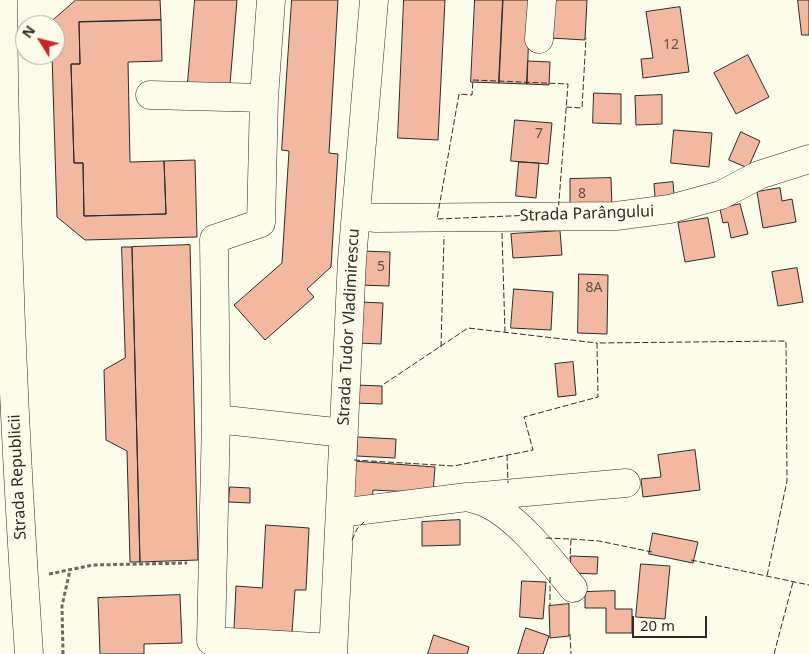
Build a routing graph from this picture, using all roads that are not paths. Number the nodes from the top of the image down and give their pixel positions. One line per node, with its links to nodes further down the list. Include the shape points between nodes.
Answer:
1 (3, 0): 17 (street, Strada Republicii, via 9,318)
2 (271, 0): 7 (street)
3 (374, 0): 9 (street, Strada Tudor Vladimirescu)
4 (542, 0): 5 (street)
5 (540, 39)
6 (150, 95): 7 (street)
7 (264, 98): 10 (street, via 261,223 214,239)
8 (809, 159): 9 (street, Strada Parângului, via 759,175 721,195 670,210 616,216)
9 (356, 216): 11 (street, Strada Tudor Vladimirescu)
10 (216, 419): 11 (street); 16 (street, via 211,641)
11 (344, 432): 14 (street, Strada Tudor Vladimirescu)
12 (626, 483): 13 (street)
13 (467, 498): 14 (street); 15 (street, via 486,503 512,520)
14 (340, 513): 16 (street, Strada Tudor Vladimirescu)
15 (573, 588)
16 (333, 651)
17 (28, 654)

